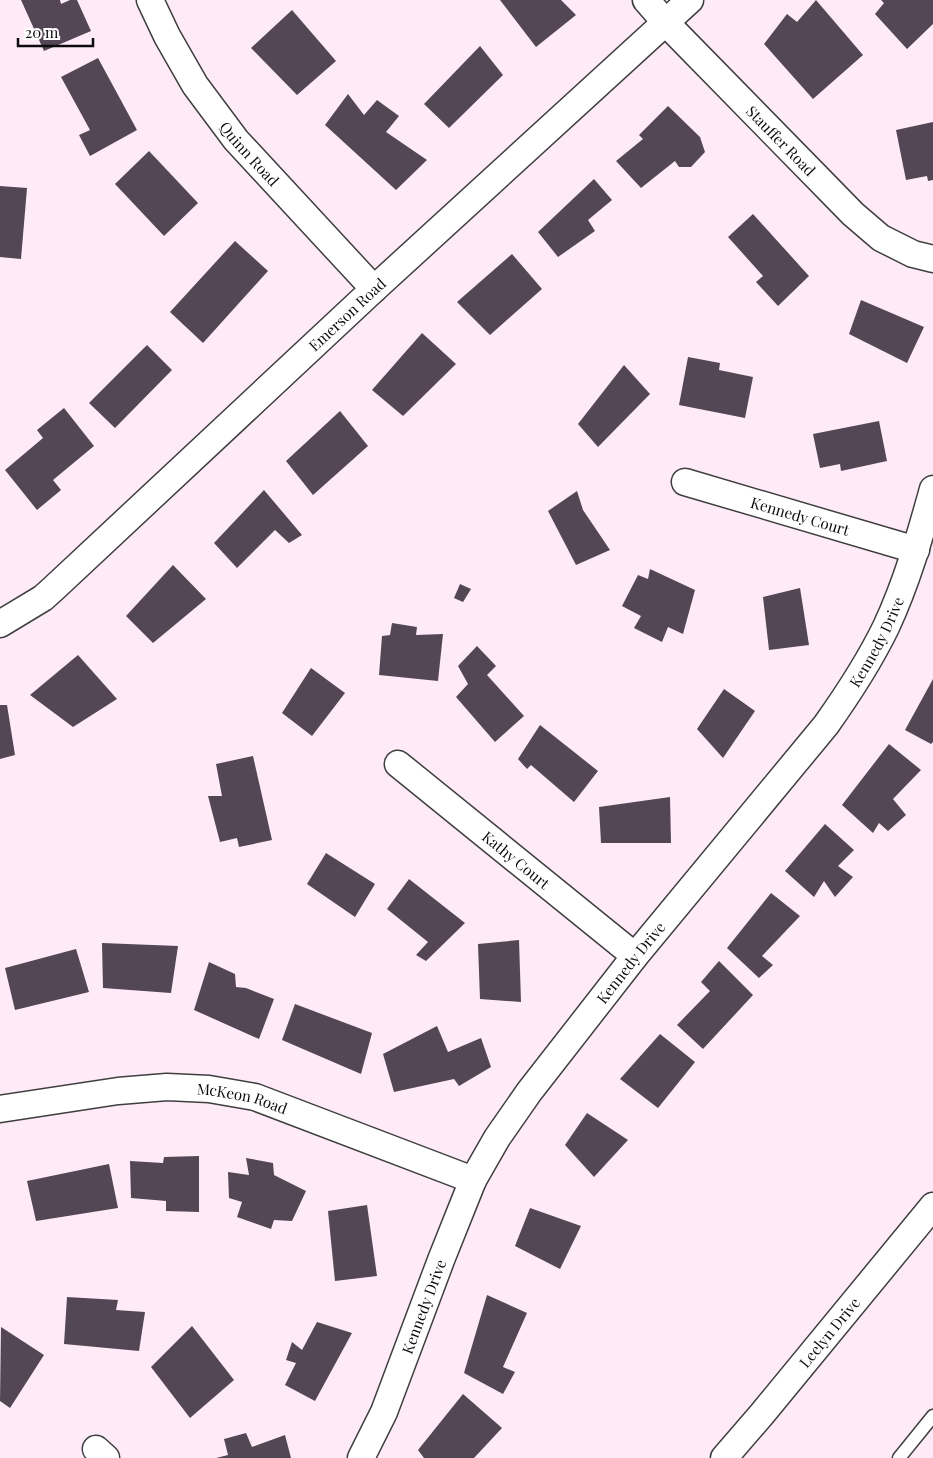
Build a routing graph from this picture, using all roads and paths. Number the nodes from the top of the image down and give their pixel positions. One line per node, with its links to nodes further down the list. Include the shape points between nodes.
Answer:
1 (150, 0): 6 (street, Quinn Road, via 195,85 236,140)
2 (646, 0): 4 (street, Stauffer Road)
3 (690, 0): 4 (street, Emerson Road)
4 (666, 23): 5 (street, Stauffer Road, via 853,214 881,238); 6 (street, Emerson Road)
5 (933, 260)
6 (374, 289): 10 (street, Emerson Road, via 48,593)
7 (684, 482): 9 (street, Kennedy Court)
8 (933, 489): 9 (street, Kennedy Drive)
9 (916, 550): 12 (street, Kennedy Drive, via 885,628 854,685 821,732)
10 (0, 624)
11 (398, 764): 12 (street, Kathy Court)
12 (635, 956): 14 (street, Kennedy Drive, via 529,1092)
13 (0, 1109): 14 (street, McKeon Road, via 118,1091 166,1087 209,1089 255,1097)
14 (473, 1180): 17 (street, Kennedy Drive, via 384,1412)
15 (933, 1206): 18 (street, Leelyn Drive)
16 (933, 1416): 19 (lane)
17 (361, 1458)
18 (724, 1458)
19 (899, 1458)

